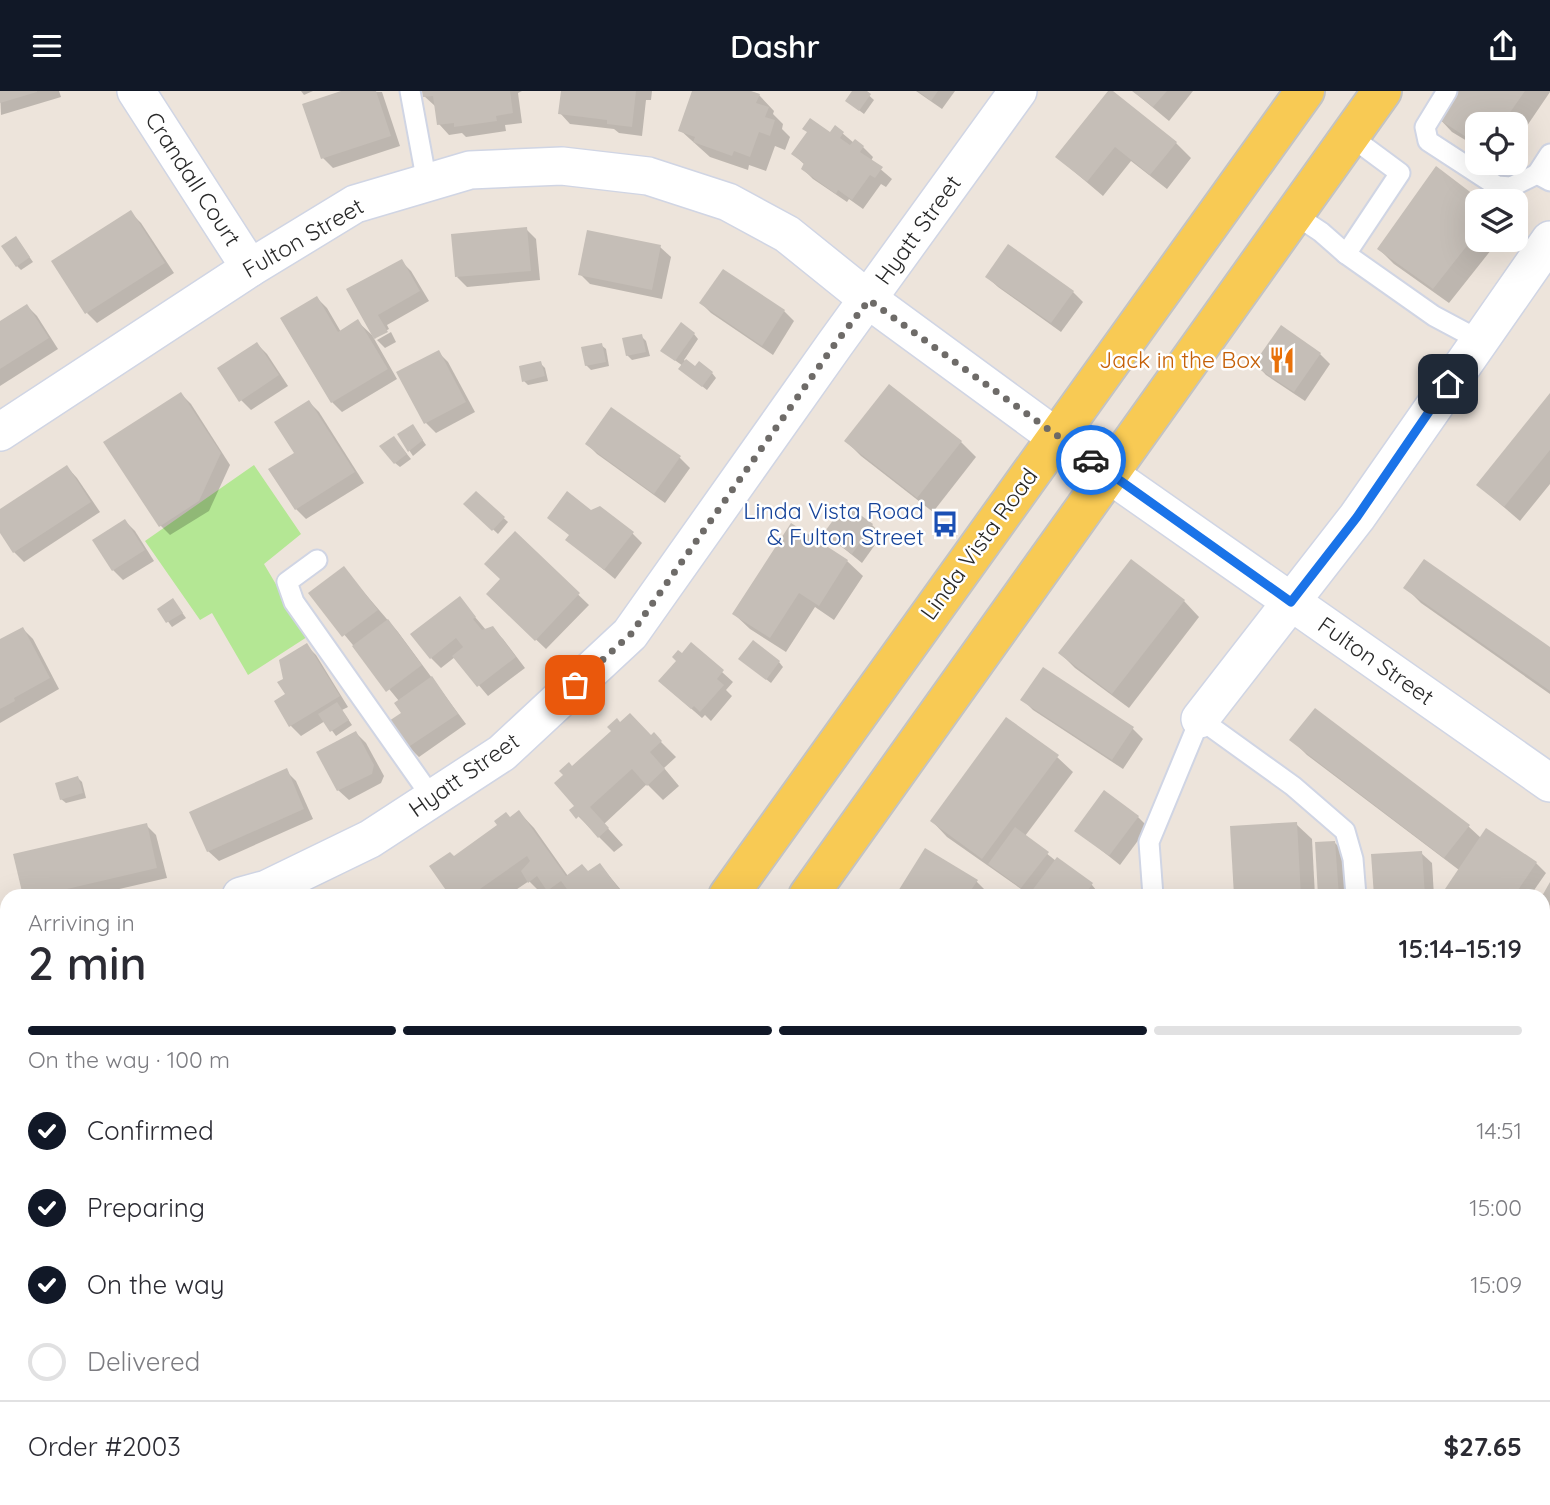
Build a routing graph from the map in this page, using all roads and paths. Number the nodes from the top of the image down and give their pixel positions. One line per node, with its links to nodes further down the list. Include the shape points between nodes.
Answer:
1 (136, 91): 14 (street, Crandall Court)
2 (410, 91): 10 (lane)
3 (1018, 91): 15 (street, Hyatt Street)
4 (1305, 91): 18 (main road, Linda Vista Road)
5 (1382, 91): 7 (main road)
6 (1447, 91): 9 (lane, via 1425,127 1428,141 1497,186)
7 (1350, 136): 11 (main road); 13 (lane, via 1400,173)
8 (1550, 154): 9 (lane)
9 (1543, 178)
10 (427, 183): 14 (street, Fulton Street, via 355,204); 15 (street, Fulton Street, via 470,170 562,166 648,177 728,202 787,234)
11 (1294, 214): 13 (lane); 19 (main road)
12 (1550, 240): 16 (street)
13 (1346, 254): 16 (lane, via 1434,316)
14 (250, 268): 17 (street, Fulton Street)
15 (869, 300): 18 (street, Fulton Street); 24 (street, Hyatt Street, via 631,634 502,753)
16 (1479, 339): 21 (street, via 1357,517)
17 (0, 432)
18 (1056, 437): 19 (street, Fulton Street); 26 (main road, Linda Vista Road)
19 (1111, 474): 21 (street, Fulton Street); 27 (main road)
20 (317, 560): 24 (lane, via 287,583 294,602)
21 (1291, 602): 22 (street); 23 (street, Fulton Street)
22 (1200, 719): 28 (lane, via 1149,842); 29 (lane, via 1293,786 1345,831)
23 (1550, 783)
24 (433, 800): 25 (street, Hyatt Street, via 370,839)
25 (267, 889)
26 (733, 889)
27 (813, 889)
28 (1152, 889)
29 (1355, 889)

